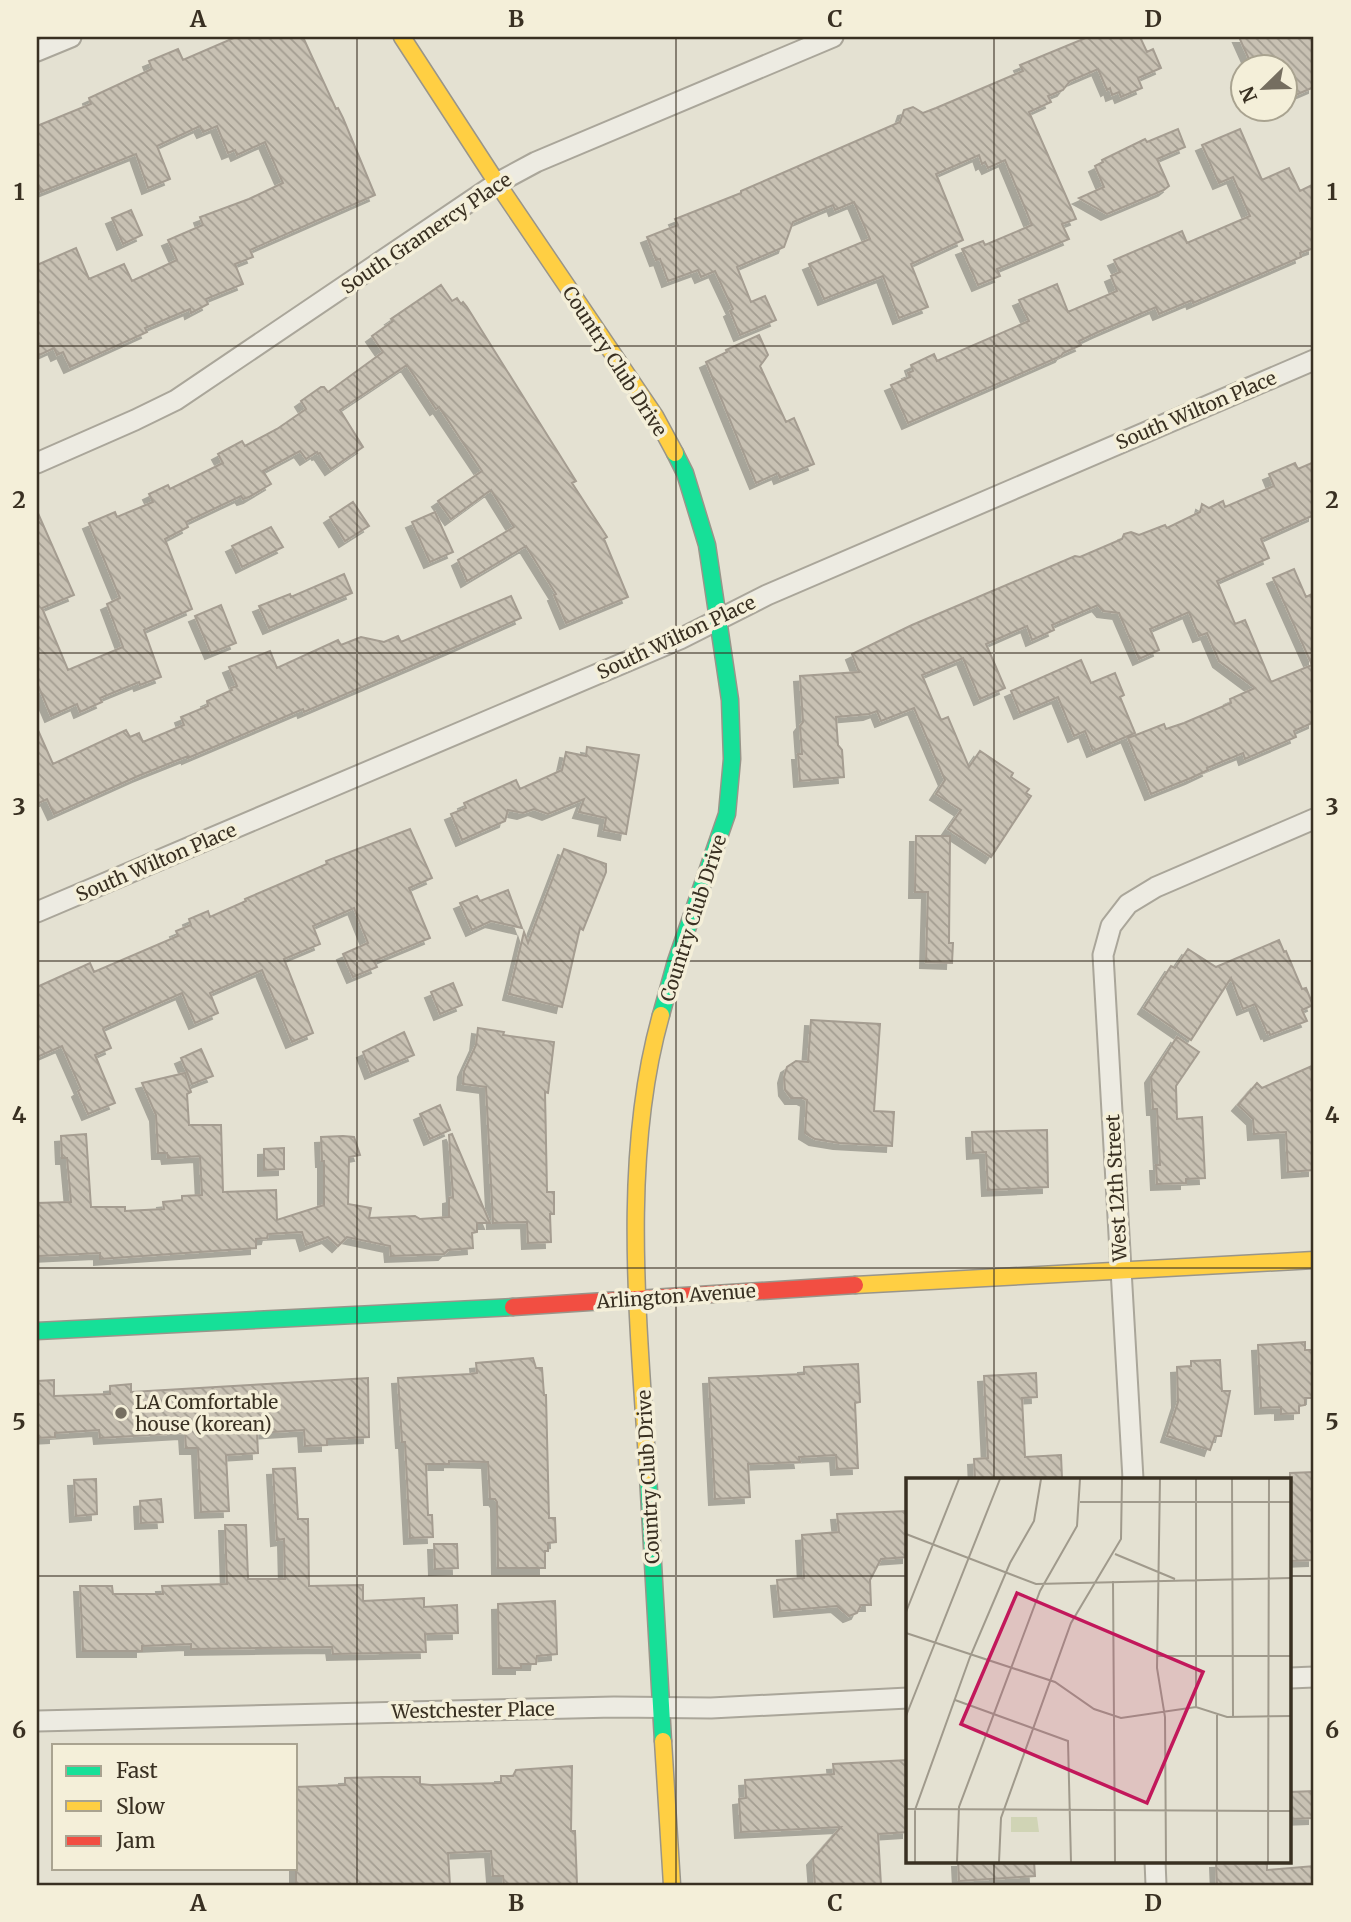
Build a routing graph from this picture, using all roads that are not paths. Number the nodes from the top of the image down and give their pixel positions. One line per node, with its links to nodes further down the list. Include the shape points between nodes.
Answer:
1 (71, 37): 4 (street)
2 (402, 37): 5 (street, Country Club Drive)
3 (833, 37): 5 (street, South Gramercy Place, via 536,162)
4 (37, 51)
5 (497, 183): 7 (street, South Gramercy Place, via 176,400); 8 (street, Country Club Drive, via 667,439 684,473 707,545)
6 (1314, 359): 8 (street, South Wilton Place)
7 (37, 463)
8 (719, 618): 10 (street, South Wilton Place, via 680,639); 13 (street, Country Club Drive, via 730,700 732,759 727,814 651,1050 637,1157)
9 (1314, 820): 12 (street, West 12th Street, via 1156,887 1128,904 1111,926 1103,955)
10 (37, 912)
11 (1314, 1260): 12 (street, Arlington Avenue)
12 (1121, 1271): 13 (street, Arlington Avenue); 15 (street, West 12th Street)
13 (638, 1299): 14 (street, Arlington Avenue); 19 (street, Country Club Drive)
14 (37, 1331)
15 (1133, 1478)
16 (1314, 1677): 17 (street)
17 (1292, 1678)
18 (906, 1698): 19 (street, Westchester Place)
19 (660, 1709): 20 (street, Westchester Place); 22 (street, Country Club Drive)
20 (37, 1721)
21 (1155, 1862): 23 (street)
22 (672, 1885)
23 (1156, 1885)

